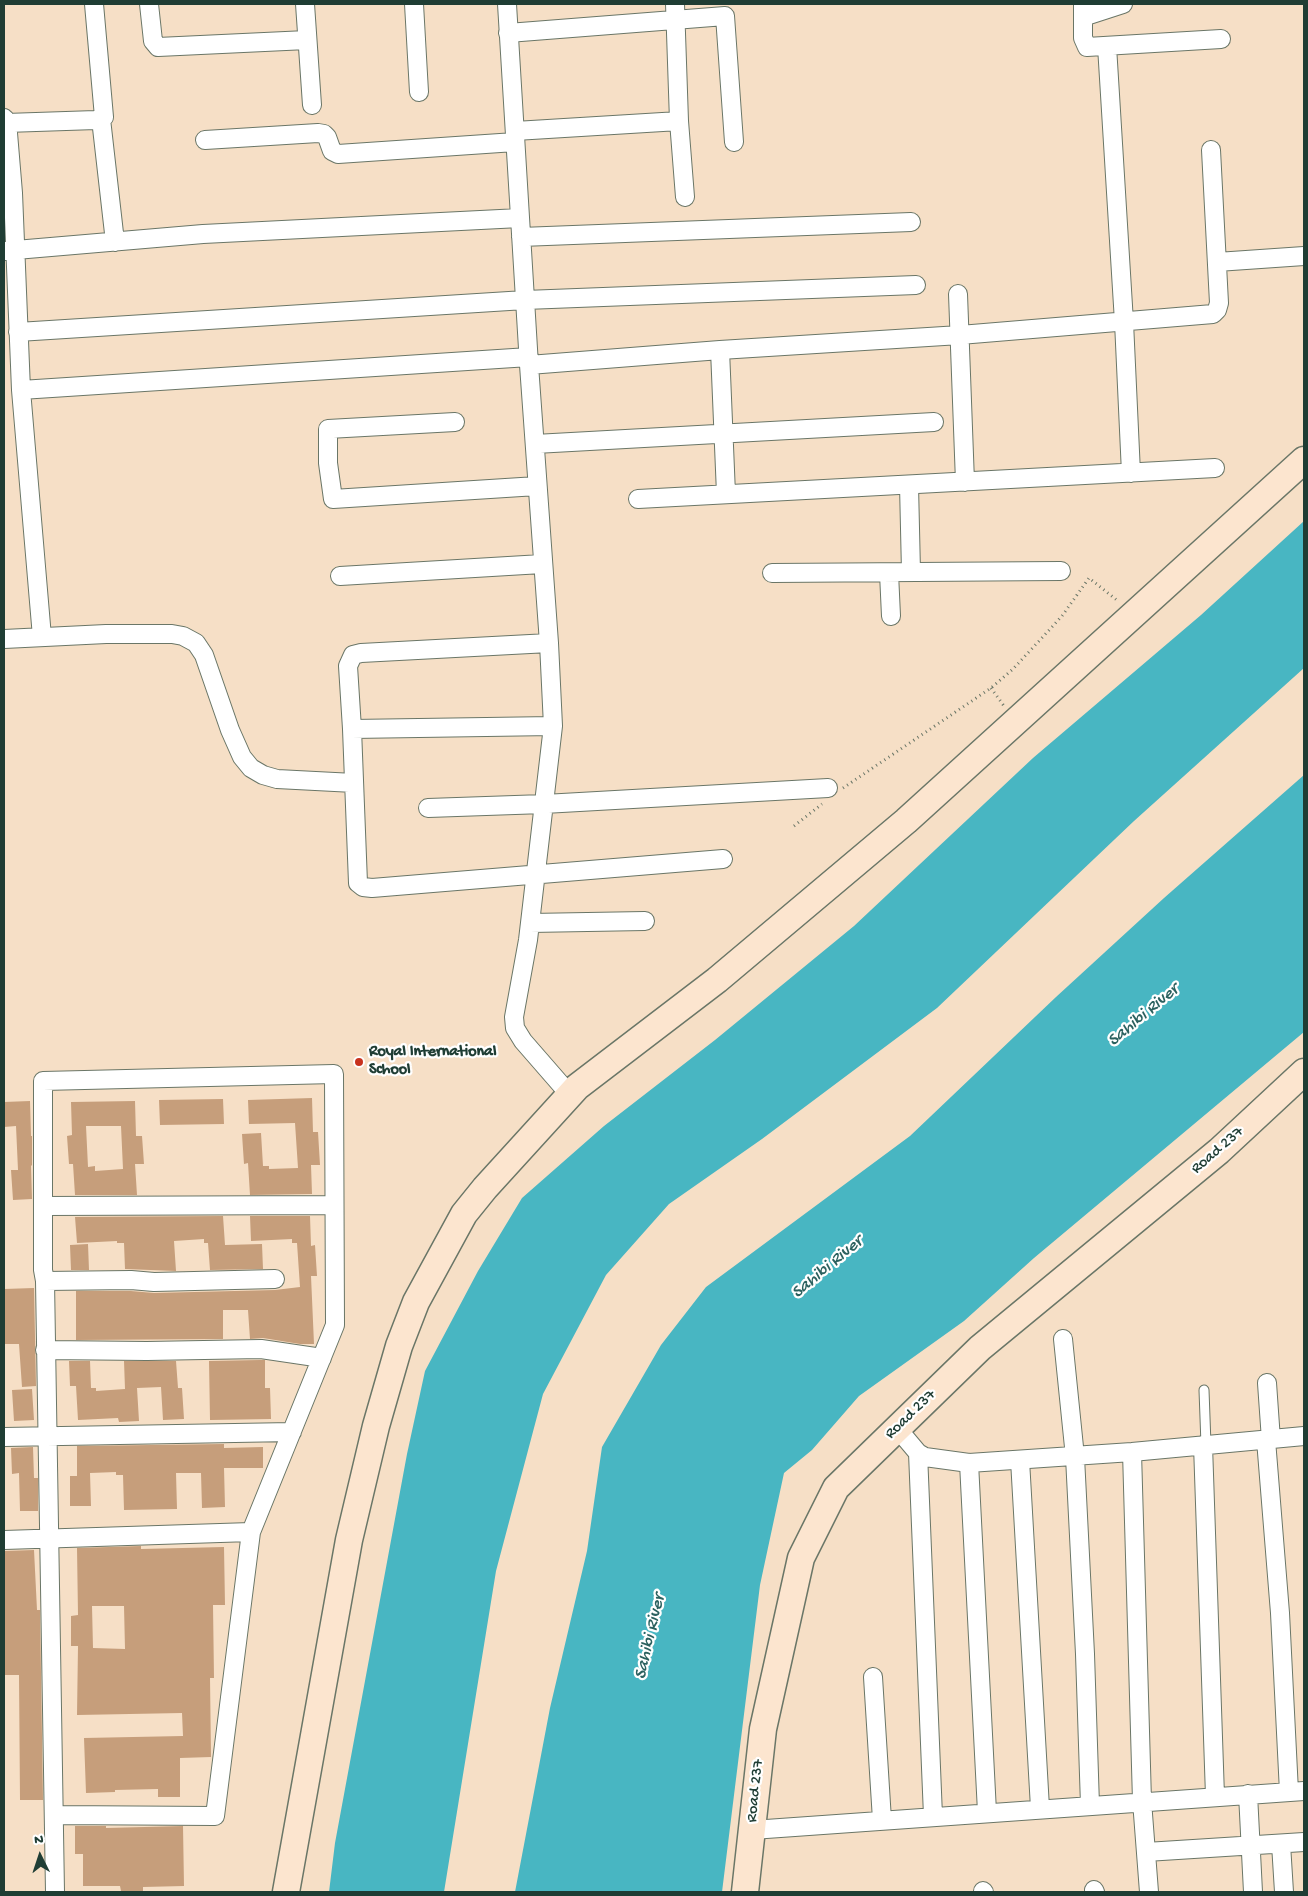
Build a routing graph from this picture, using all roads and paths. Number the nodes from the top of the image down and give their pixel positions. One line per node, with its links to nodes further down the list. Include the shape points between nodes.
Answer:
1 (94, 4): 15 (street, via 104,113)
2 (149, 4): 11 (street, via 153,42 158,47)
3 (305, 4): 11 (street)
4 (414, 4): 13 (street)
5 (506, 4): 9 (street)
6 (1123, 4): 7 (street)
7 (1083, 10): 12 (street, via 1084,44 1087,47)
8 (675, 11): 9 (street); 17 (street); 20 (street, via 726,16)
9 (508, 33): 18 (street)
10 (1221, 39): 12 (street)
11 (308, 40): 14 (street)
12 (1107, 46): 33 (street)
13 (419, 92)
14 (312, 105)
15 (101, 119): 16 (street); 26 (street)
16 (5, 120): 27 (street, via 13,193)
17 (679, 121): 18 (street); 22 (street)
18 (515, 136): 19 (street, via 338,154 332,151 327,137 318,133); 23 (street)
19 (205, 140)
20 (734, 142)
21 (1211, 150): 29 (street)
22 (685, 197)
23 (520, 218): 25 (street); 26 (street, via 204,234)
24 (911, 222): 25 (street)
25 (521, 237): 32 (street)
26 (115, 242): 27 (street)
27 (10, 251): 34 (street)
28 (1304, 256): 29 (street)
29 (1217, 262): 33 (street, via 1220,303 1213,314)
30 (916, 285): 32 (street)
31 (958, 294): 35 (street)
32 (526, 300): 34 (street); 37 (street)
33 (1124, 322): 35 (street); 45 (street)
34 (18, 332): 38 (street)
35 (960, 336): 36 (street); 46 (street)
36 (720, 350): 37 (street); 41 (street)
37 (529, 361): 38 (street); 42 (street)
38 (21, 390): 59 (street)
39 (455, 422): 48 (street, via 328,429 332,499)
40 (934, 422): 41 (street)
41 (724, 434): 42 (street); 49 (street)
42 (535, 444): 48 (street)
43 (1304, 460): 76 (street, via 906,821 717,980)
44 (1215, 468): 45 (street)
45 (1131, 473): 46 (street)
46 (965, 482): 47 (street)
47 (909, 485): 49 (street); 53 (street)
48 (537, 486): 51 (street)
49 (726, 494): 50 (street)
50 (638, 499)
51 (542, 564): 56 (street); 61 (street)
52 (1060, 571): 53 (street)
53 (911, 572): 54 (street)
54 (889, 573): 55 (street); 58 (street)
55 (772, 574)
56 (340, 576)
57 (1118, 601): 62 (path, via 1089,578 1062,616)
58 (891, 616)
59 (42, 637): 60 (street); 66 (street, via 183,636 196,643 204,655 230,730 242,757 251,768 277,779)
60 (4, 639)
61 (549, 643): 64 (street); 65 (street, via 352,655 348,666)
62 (991, 688): 63 (path); 67 (path)
63 (1005, 707)
64 (553, 726): 65 (street); 68 (street)
65 (352, 729): 66 (street)
66 (354, 783): 72 (street, via 356,874 363,887)
67 (831, 793): 68 (street); 70 (path)
68 (544, 804): 69 (street); 72 (street)
69 (428, 808)
70 (794, 826)
71 (723, 859): 72 (street)
72 (535, 876): 74 (street)
73 (645, 921): 74 (street)
74 (530, 923): 76 (street, via 514,1017 515,1028)
75 (1304, 1072): 86 (street, Road 237, via 1219,1152 980,1348)
76 (570, 1095): 118 (street, via 464,1214 416,1302 399,1346 349,1540)
77 (334, 1205): 78 (street); 78 (street, via 334,1074 43,1081); 83 (street, via 335,1325)
78 (43, 1206): 80 (street)
79 (275, 1279): 80 (street)
80 (45, 1280): 82 (street)
81 (1063, 1340): 95 (street)
82 (45, 1350): 83 (street, via 261,1349); 88 (street)
83 (322, 1358): 87 (street)
84 (1267, 1383): 91 (street)
85 (1204, 1390): 92 (lane)
86 (897, 1428): 94 (street); 112 (street, Road 237, via 836,1488 801,1558 763,1730)
87 (292, 1432): 88 (street); 98 (street)
88 (47, 1435): 90 (street); 99 (street)
89 (1304, 1436): 91 (street)
90 (4, 1437)
91 (1268, 1440): 92 (street); 102 (street)
92 (1205, 1445): 93 (street); 104 (street)
93 (1132, 1452): 95 (street); 105 (street)
94 (918, 1453): 97 (street, via 925,1457); 110 (street)
95 (1074, 1457): 96 (street); 106 (street)
96 (1020, 1460): 97 (street); 107 (street)
97 (969, 1463): 108 (street)
98 (251, 1532): 99 (street); 109 (street, via 216,1816)
99 (50, 1539): 100 (street); 109 (street)
100 (4, 1540)
101 (873, 1678): 111 (street)
102 (1297, 1791): 103 (street)
103 (1248, 1794): 104 (street); 115 (street)
104 (1215, 1796): 105 (street)
105 (1142, 1801): 106 (street); 116 (street)
106 (1090, 1805): 107 (street)
107 (1040, 1808): 108 (street)
108 (987, 1812): 110 (street)
109 (54, 1815): 117 (street)
110 (933, 1816): 111 (street)
111 (882, 1820): 112 (street)
112 (752, 1830): 119 (street, Road 237)
113 (1304, 1842): 114 (street)
114 (1281, 1844): 115 (street); 122 (street)
115 (1251, 1845): 116 (street); 121 (street)
116 (1146, 1852): 120 (street)
117 (55, 1892)
118 (286, 1892)
119 (745, 1892)
120 (1148, 1892)
121 (1253, 1892)
122 (1284, 1892)

